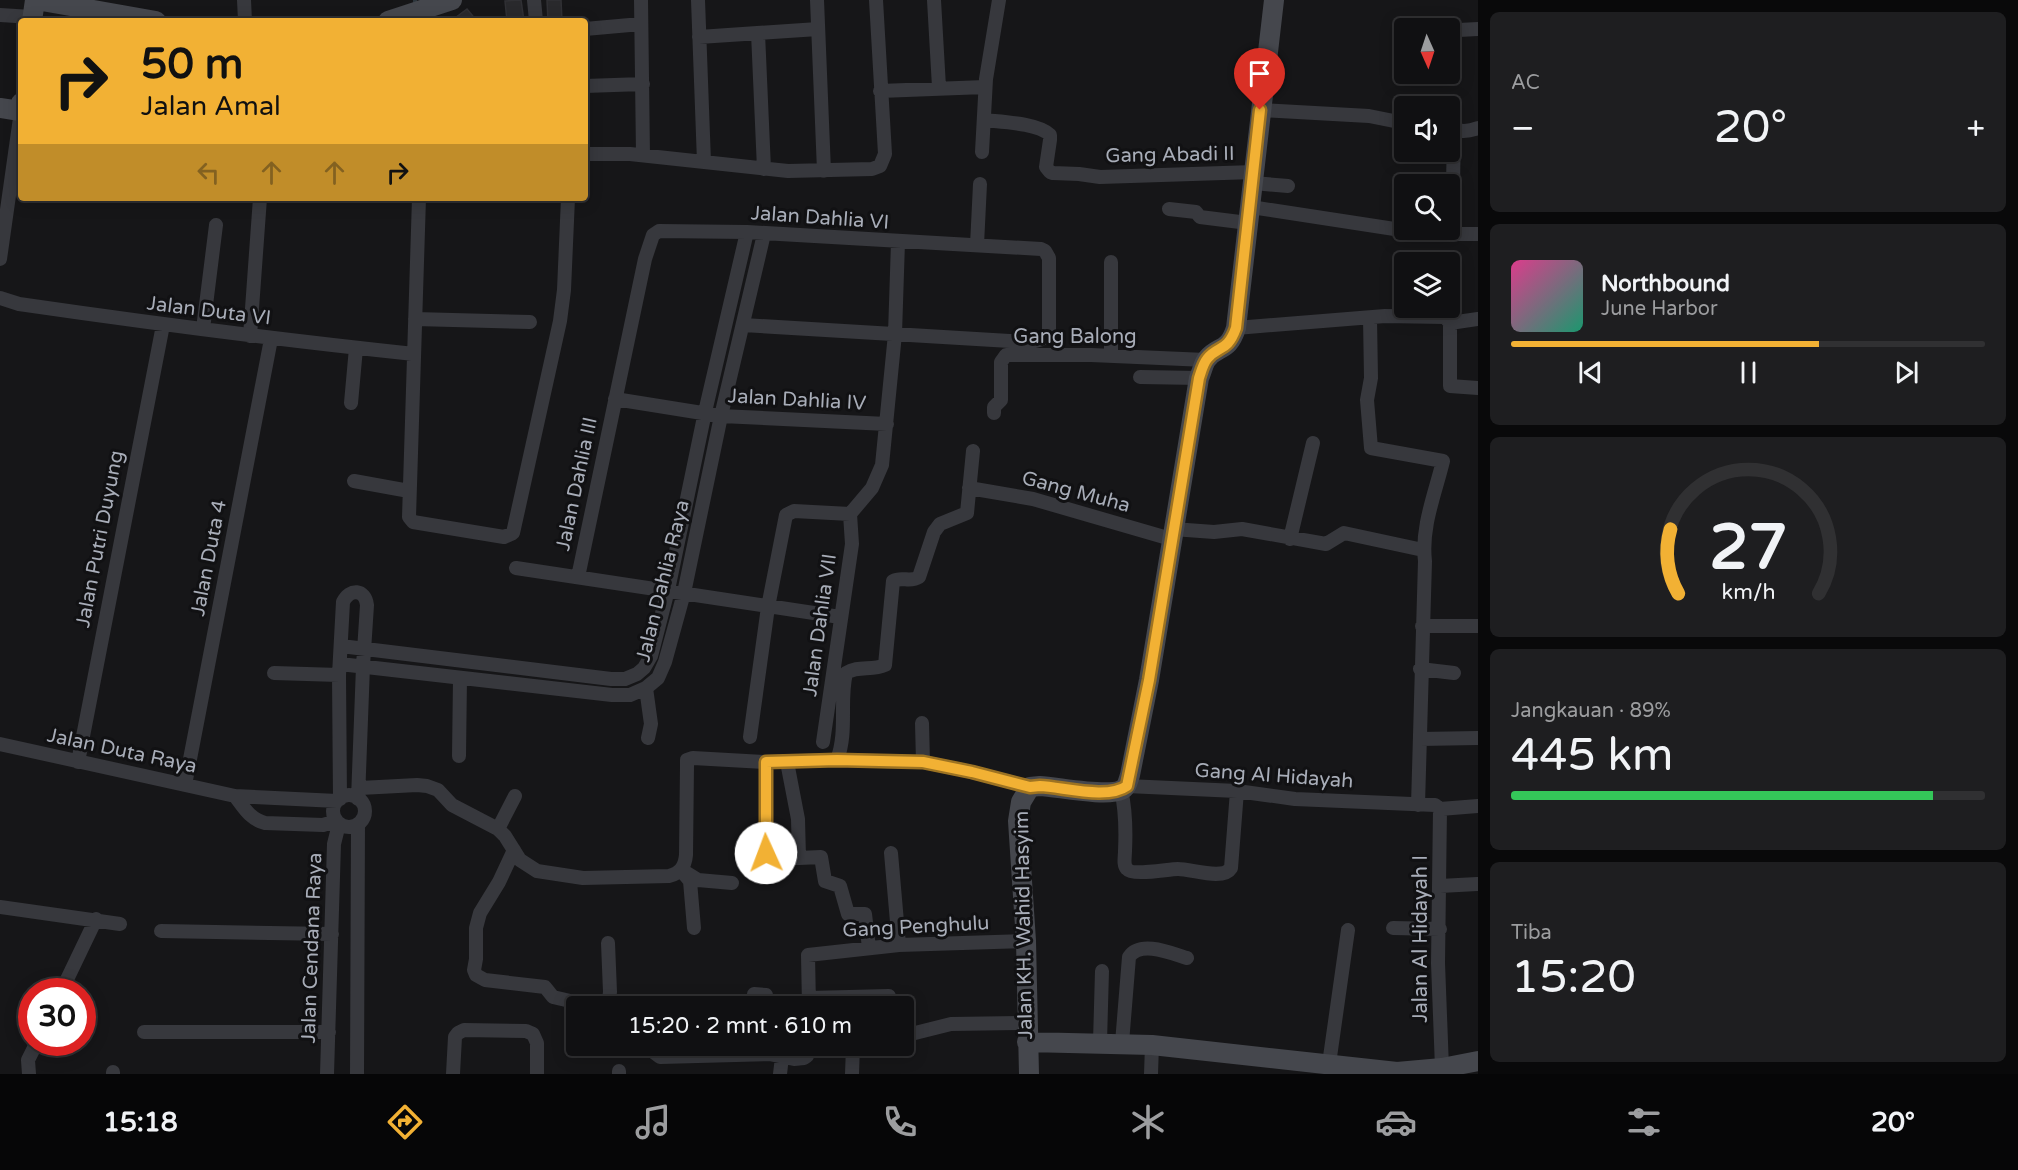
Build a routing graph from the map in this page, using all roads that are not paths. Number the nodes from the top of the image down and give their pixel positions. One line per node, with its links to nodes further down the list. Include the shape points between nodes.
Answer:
1 (244, 0): 15 (street)
2 (452, 0): 13 (street)
3 (534, 0): 16 (street)
4 (641, 0): 17 (street)
5 (698, 0): 23 (street)
6 (817, 0): 19 (street)
7 (876, 0): 28 (street)
8 (934, 0): 26 (street)
9 (999, 0): 27 (street)
10 (1274, 0): 31 (street)
11 (34, 9): 12 (street); 14 (street)
12 (0, 15)
13 (411, 16)
14 (126, 18)
15 (245, 18)
16 (536, 18)
17 (641, 24): 18 (street); 24 (street)
18 (588, 29)
19 (818, 29): 22 (street); 42 (street)
20 (1478, 29): 21 (street)
21 (1460, 30)
22 (759, 33): 23 (street); 41 (street)
23 (699, 37): 40 (street)
24 (643, 84): 25 (street); 39 (street)
25 (588, 86)
26 (939, 87): 27 (street); 28 (street)
27 (985, 87): 32 (street)
28 (880, 91): 42 (street, via 885,154 880,166)
29 (0, 108): 30 (street)
30 (18, 108)
31 (1260, 110): 33 (street); 43 (street)
32 (984, 120): 37 (street); 43 (street, Gang Abadi II, via 1025,126 1050,135 1046,167 1050,172 1100,177)
33 (1394, 121)
34 (1478, 128): 35 (street)
35 (1460, 129)
36 (18, 130): 58 (street)
37 (982, 152)
38 (588, 154): 39 (street)
39 (643, 155): 40 (street)
40 (704, 162): 41 (street)
41 (764, 169): 42 (street)
42 (824, 171)
43 (1253, 178): 45 (street, Gang Abadi II); 50 (street)
44 (980, 184): 57 (street)
45 (1288, 186)
46 (260, 201): 71 (street)
47 (419, 201): 62 (street)
48 (568, 201): 89 (street, via 560,321 513,533 504,537 413,522 409,517)
49 (1169, 209): 50 (street, via 1196,212 1200,217)
50 (1249, 215): 55 (street, via 1427,234); 68 (street)
51 (216, 225): 69 (street)
52 (659, 231): 53 (street, Jalan Dahlia VI); 79 (street, Jalan Dahlia III, via 653,235 645,259)
53 (747, 232): 54 (street, Jalan Dahlia VI); 81 (street, Jalan Dahlia Raya)
54 (764, 234): 56 (street, Jalan Dahlia VI); 66 (street, Jalan Dahlia Raya)
55 (1478, 234)
56 (898, 242): 57 (street, Jalan Dahlia VI); 70 (street)
57 (977, 245): 70 (street, Jalan Dahlia VI, via 1045,251 1049,258 1046,337 1038,341)
58 (0, 259)
59 (1111, 262): 75 (street)
60 (0, 298): 67 (street, Jalan Duta VI)
61 (1370, 318): 65 (street, via 1445,317); 68 (street); 93 (street, via 1371,378 1367,400 1371,448 1443,461 1428,513)
62 (415, 319): 64 (street); 74 (street)
63 (1478, 319): 65 (street)
64 (530, 322)
65 (1450, 323): 78 (street, via 1450,386)
66 (743, 324): 70 (street); 83 (street, Jalan Dahlia Raya)
67 (163, 325): 69 (street, Jalan Duta VI); 120 (street, Jalan Putri Duyung)
68 (1236, 328): 76 (street, via 1225,348)
69 (203, 329): 71 (street, Jalan Duta VI)
70 (895, 334): 84 (street)
71 (250, 336): 72 (street, Jalan Duta VI)
72 (272, 339): 73 (street, Jalan Duta VI); 124 (street, Jalan Duta 4)
73 (356, 348): 74 (street, Jalan Duta VI); 80 (street)
74 (414, 354): 89 (street)
75 (1111, 355): 76 (street, Gang Balong); 82 (street, Gang Balong, via 1006,355 1001,362 1001,400)
76 (1203, 369): 77 (street); 91 (street)
77 (1140, 377)
78 (1478, 388)
79 (615, 399): 81 (street, Jalan Dahlia III); 95 (street, Jalan Dahlia III)
80 (351, 403)
81 (705, 412): 83 (street, Jalan Dahlia IV); 96 (street, Jalan Dahlia Raya)
82 (994, 413)
83 (721, 416): 84 (street, Jalan Dahlia IV); 97 (street, Jalan Dahlia Raya)
84 (887, 424): 90 (street, via 877,481)
85 (1313, 444): 92 (street)
86 (973, 451): 88 (street)
87 (354, 481): 89 (street)
88 (969, 488): 91 (street, Gang Muha, via 1034,499); 119 (street, via 967,513 940,524 934,532 919,578 893,580 885,665 855,668 846,673)
89 (409, 491)
90 (850, 514): 98 (street, via 786,515); 99 (street, Jalan Dahlia VII, via 852,544)
91 (1172, 534): 92 (street, Gang Muha, via 1242,529); 126 (street, via 1149,680)
92 (1290, 539): 93 (street, Gang Muha, via 1326,544 1344,533)
93 (1423, 550): 100 (street)
94 (516, 568): 95 (street)
95 (578, 577): 96 (street)
96 (668, 590): 97 (street); 103 (street, Jalan Dahlia Raya, via 651,656 644,668 625,679)
97 (684, 593): 98 (street); 110 (street, Jalan Dahlia Raya, via 665,662 658,678)
98 (768, 607): 99 (street); 112 (street)
99 (840, 617): 116 (street, Jalan Dahlia VII)
100 (1422, 626): 101 (street); 105 (street)
101 (1478, 626)
102 (341, 646): 103 (street, Jalan Dahlia Raya); 103 (street, via 343,602 346,595 354,592 362,593 366,599); 106 (street)
103 (364, 648): 104 (street)
104 (363, 666): 106 (street, Jalan Dahlia Raya); 109 (street, Jalan Dahlia Raya); 128 (street)
105 (1420, 669): 108 (street); 115 (street)
106 (340, 670): 107 (street, Jalan Dahlia Raya); 131 (street)
107 (274, 673)
108 (1454, 673)
109 (460, 678): 110 (street, Jalan Dahlia Raya, via 612,695 630,695); 118 (street)
110 (646, 688): 113 (street, via 651,724)
111 (922, 723): 123 (street)
112 (750, 737)
113 (648, 738)
114 (1478, 738): 115 (street)
115 (1420, 739): 132 (street)
116 (823, 742)
117 (0, 744): 120 (street, Jalan Duta Raya)
118 (459, 756)
119 (837, 760): 122 (street); 123 (street)
120 (78, 762): 124 (street, Jalan Duta Raya)
121 (766, 762): 122 (street); 140 (street, via 765,848 774,858); 141 (street, via 687,760 686,855)
122 (787, 762): 140 (street, via 798,819)
123 (923, 762): 125 (street)
124 (189, 785): 129 (street, Jalan Duta Raya)
125 (1030, 787): 126 (street, Jalan KH. Wahid Hasyim, via 1104,793); 154 (street, Jalan KH. Wahid Hasyim, via 1021,802 1018,821)
126 (1124, 788): 127 (street, Gang Al Hidayah); 127 (street, via 1124,863 1131,873 1228,872)
127 (1237, 791): 132 (street, Gang Al Hidayah, via 1295,799)
128 (359, 794): 131 (street); 136 (street, via 364,809); 137 (street, via 427,786 438,790 452,805)
129 (236, 796): 131 (street, Jalan Duta Raya); 135 (street, via 250,816 266,823)
130 (515, 796): 137 (street)
131 (338, 800): 135 (street, via 333,811)
132 (1418, 805): 134 (street, Gang Al Hidayah, via 1435,805)
133 (1478, 806): 134 (street, Gang Al Hidayah)
134 (1440, 809): 144 (street, Jalan Al Hidayah I)
135 (338, 823): 136 (street, via 347,827); 153 (street, Jalan Cendana Raya)
136 (358, 824): 182 (street)
137 (498, 829): 138 (street)
138 (514, 850): 141 (street, via 520,860 537,871 583,878 669,876); 165 (street, via 480,913 474,970 485,980 545,987 553,997)
139 (891, 853): 156 (street)
140 (799, 858): 157 (street, via 821,857 825,881 840,886 848,914 866,914)
141 (681, 870): 142 (street, via 698,880); 148 (street, via 690,881)
142 (732, 883)
143 (1478, 884): 144 (street)
144 (1440, 886): 151 (street, Jalan Al Hidayah I)
145 (0, 907): 146 (street)
146 (96, 919): 147 (street); 160 (street)
147 (120, 924)
148 (694, 928)
149 (1393, 928): 151 (street)
150 (1348, 930): 179 (street)
151 (1440, 930): 178 (street, Jalan Al Hidayah I, via 1438,963)
152 (161, 931): 153 (street)
153 (332, 934): 167 (street, Jalan Cendana Raya)
154 (1026, 941): 156 (street, Gang Penghulu); 168 (street, Jalan KH. Wahid Hasyim)
155 (608, 943): 162 (street)
156 (899, 945): 157 (street, Gang Penghulu)
157 (869, 948): 164 (street, Gang Penghulu, via 808,955)
158 (1186, 958): 171 (street, via 1168,951 1133,951 1129,957)
159 (1102, 971): 170 (street)
160 (68, 978)
161 (754, 994): 163 (street)
162 (609, 996)
163 (766, 996)
164 (809, 996)
165 (566, 1000)
166 (144, 1032): 167 (street)
167 (329, 1032): 181 (street, Jalan Cendana Raya)
168 (1027, 1032): 169 (street, via 951,1024); 170 (street); 187 (street, Jalan KH. Wahid Hasyim)
169 (914, 1033)
170 (1100, 1042): 171 (street)
171 (1122, 1044): 172 (street)
172 (1152, 1045): 179 (street); 188 (street)
173 (30, 1056): 180 (street)
174 (659, 1056): 175 (street)
175 (683, 1056)
176 (774, 1056): 185 (street)
177 (853, 1056): 186 (street)
178 (1460, 1067): 179 (street, via 1397,1072)
179 (1334, 1068)
180 (29, 1074)
181 (327, 1074)
182 (357, 1074)
183 (453, 1074): 184 (street, via 454,1044 458,1033 464,1030 533,1034 537,1043)
184 (537, 1074)
185 (780, 1074)
186 (852, 1074)
187 (1029, 1074)
188 (1151, 1074)

